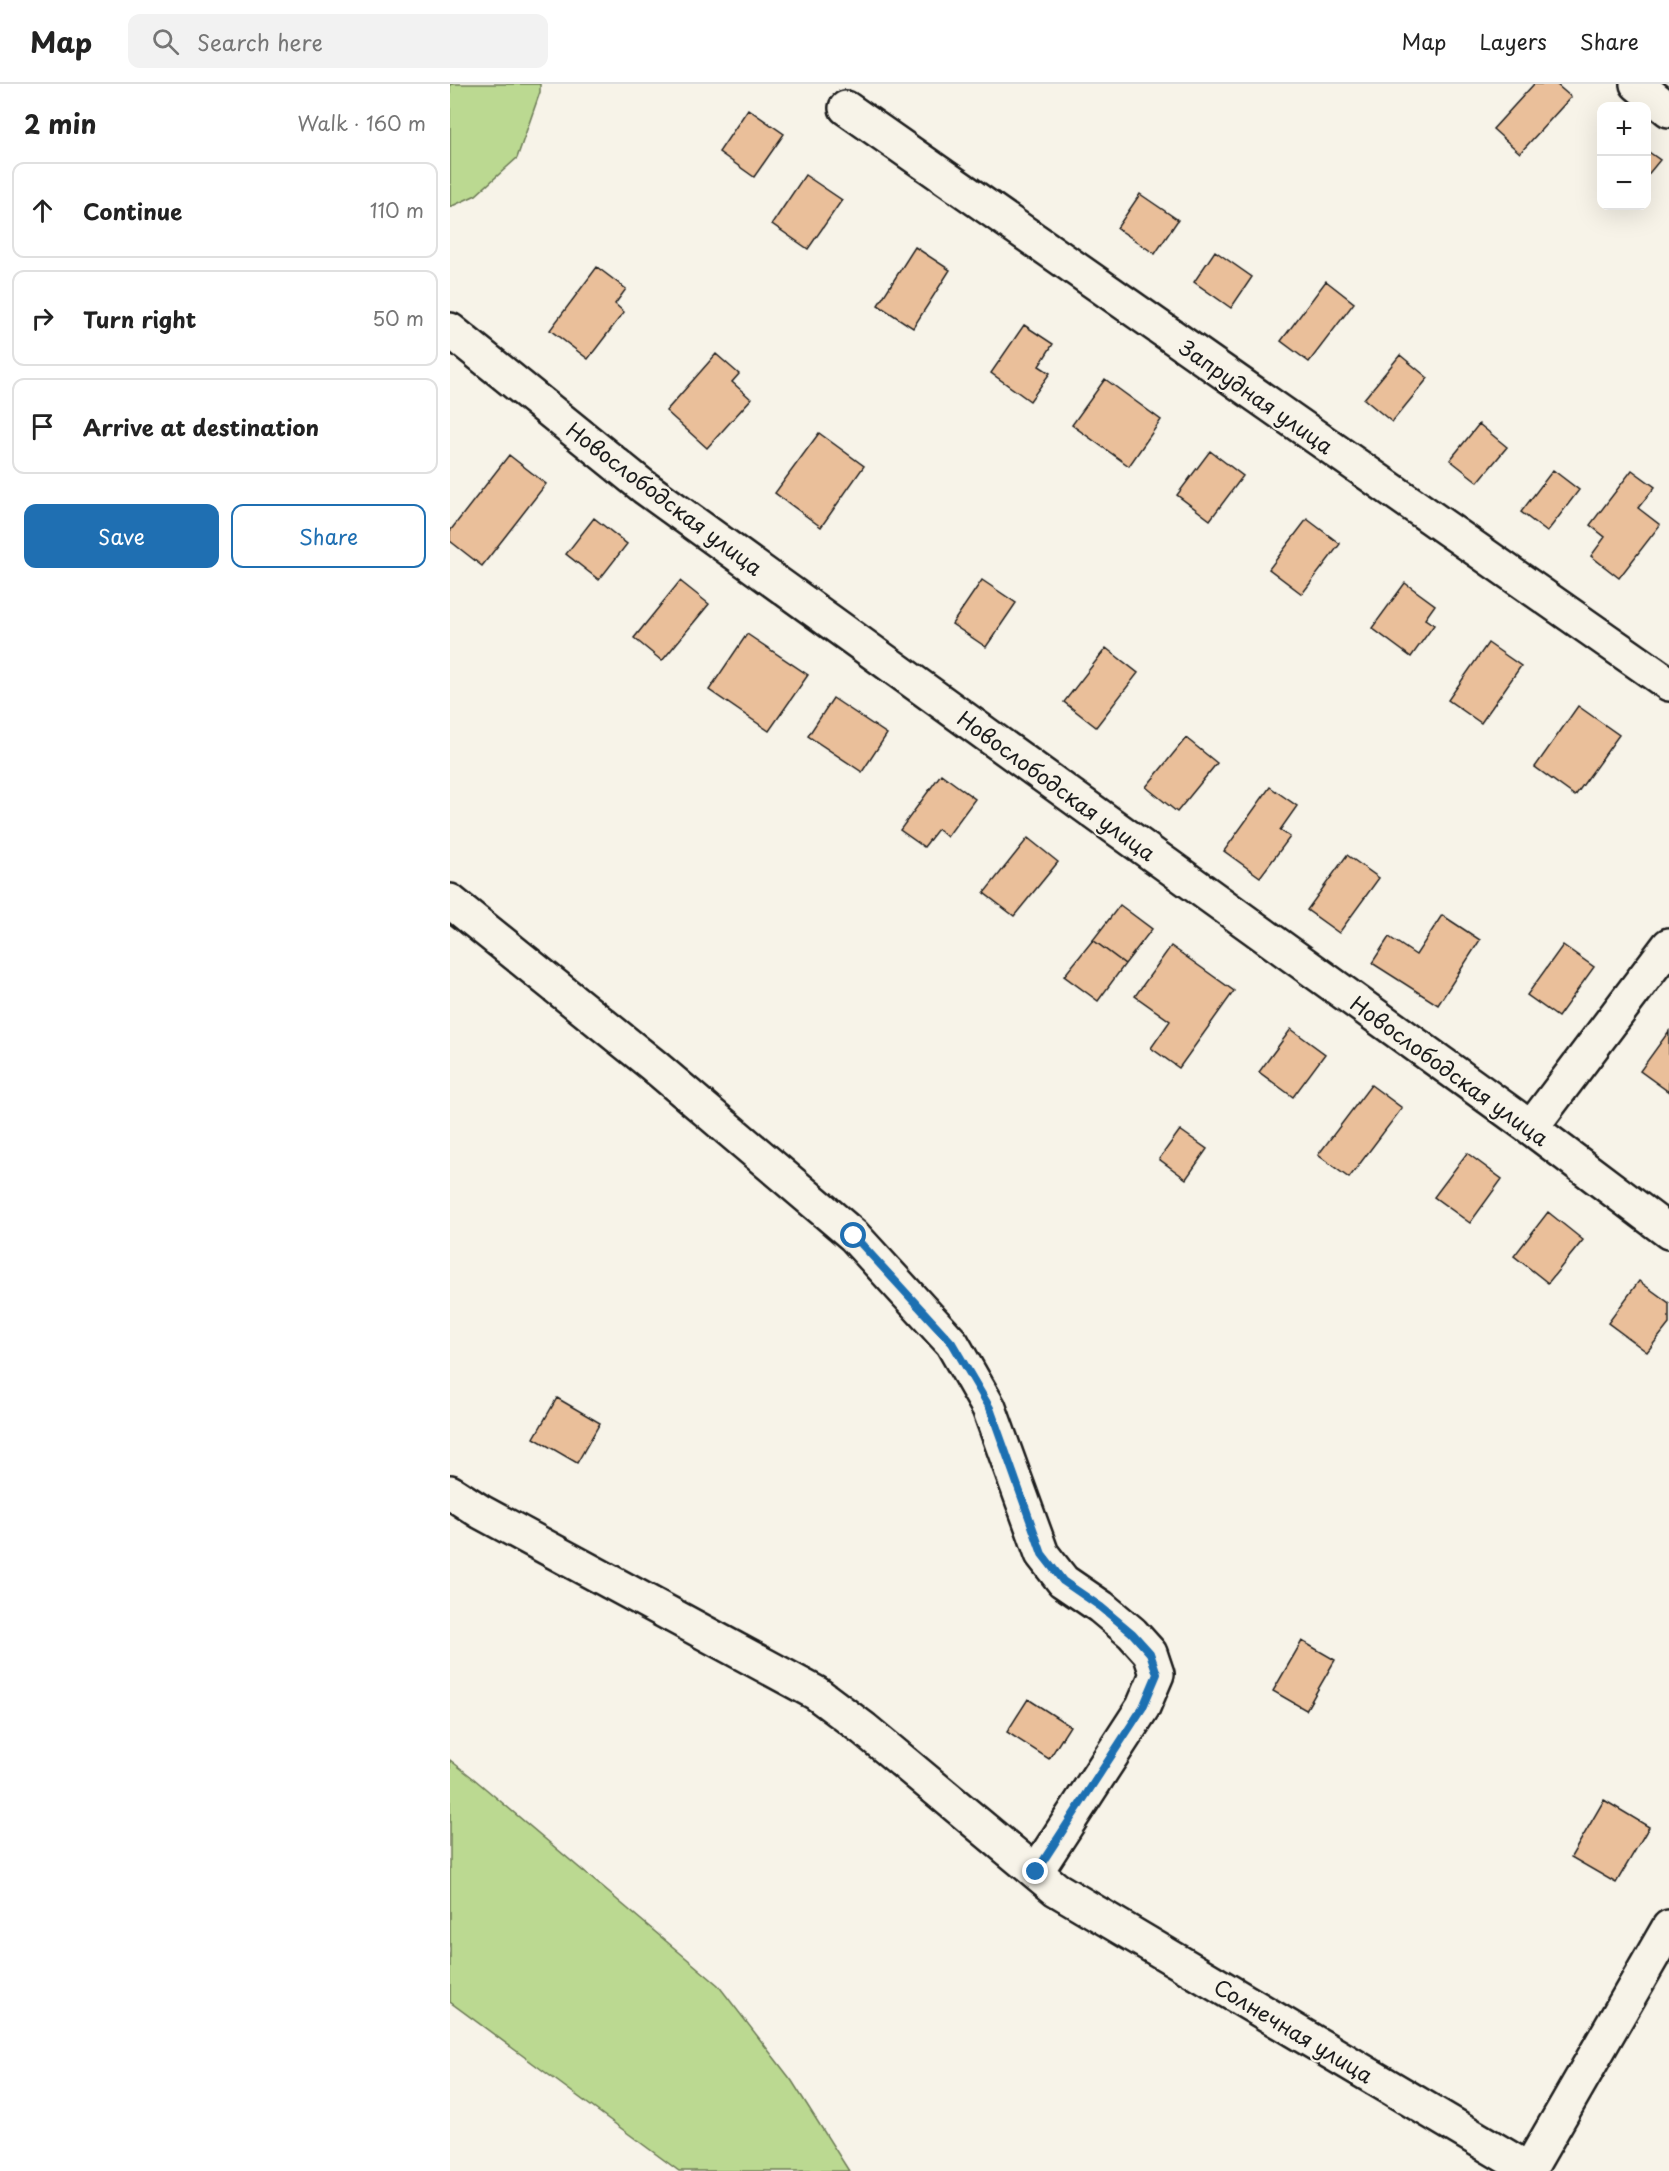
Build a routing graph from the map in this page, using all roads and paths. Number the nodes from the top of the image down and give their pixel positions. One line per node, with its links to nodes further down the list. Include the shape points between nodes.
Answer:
1 (1637, 84): 3 (street)
2 (846, 108): 5 (street, Запрудная улица)
3 (1669, 110)
4 (450, 330): 8 (street, Новослободская улица, via 644,486)
5 (1669, 684)
6 (450, 901): 11 (street, via 653,1065 861,1244 952,1343 990,1408 1042,1554 1063,1581 1101,1607 1150,1653 1157,1674 1143,1707)
7 (1669, 945): 8 (street)
8 (1531, 1128): 9 (street, Новослободская улица)
9 (1669, 1232)
10 (450, 1492): 11 (street, Солнечная улица, via 816,1693)
11 (1046, 1881): 13 (street, Солнечная улица)
12 (1669, 1927): 13 (street)
13 (1530, 2170)

